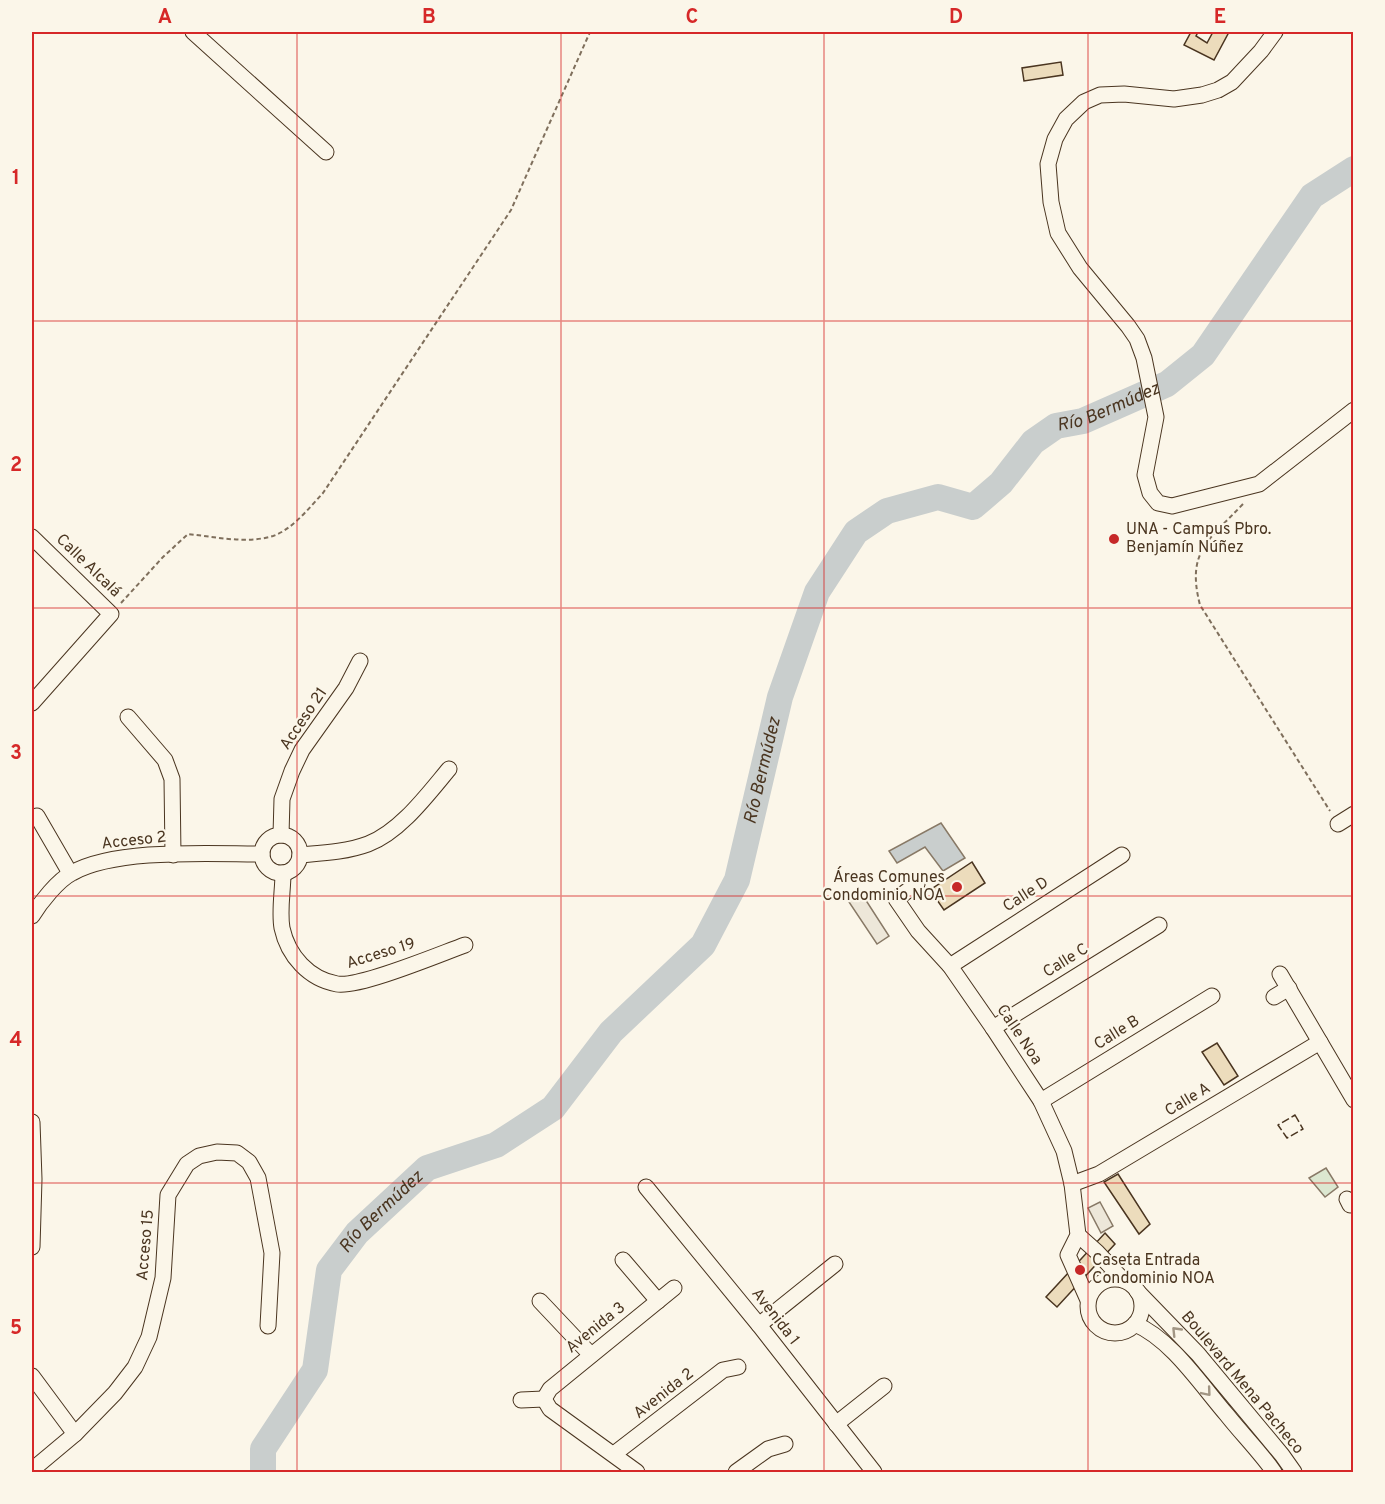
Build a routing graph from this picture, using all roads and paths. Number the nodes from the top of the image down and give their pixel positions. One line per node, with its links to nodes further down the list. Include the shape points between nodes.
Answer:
1 (194, 32): 4 (street)
2 (590, 32): 8 (path, via 511,210 323,493 295,522 274,535 248,540 189,534 163,556)
3 (1275, 32): 5 (street, via 1232,82 1218,90 1174,99 1100,95 1084,102 1066,119 1055,139 1048,164 1051,202 1058,233 1080,268 1137,339 1144,358 1156,417 1145,476 1158,503 1172,506 1259,484)
4 (326, 152)
5 (1353, 410)
6 (1244, 502): 15 (path, via 1202,547 1195,566 1200,605)
7 (32, 537): 8 (street, Calle Alcalá)
8 (111, 614): 10 (street, Calle Alcalá)
9 (360, 661): 16 (street, Acceso 21, via 292,771 282,799)
10 (32, 703)
11 (128, 717): 18 (street, via 165,760 172,779)
12 (449, 769): 19 (street, via 397,826 370,843 343,851)
13 (1353, 814): 15 (street)
14 (37, 816): 21 (street)
15 (1338, 824)
16 (281, 835): 17 (street, via 270,839); 19 (street, via 297,843)
17 (262, 854): 18 (street, Acceso 2); 22 (street, via 266,866)
18 (173, 855): 21 (street, Acceso 2, via 96,862)
19 (300, 855): 22 (street, via 294,867)
20 (1122, 855): 27 (street, Calle D)
21 (70, 873): 24 (street, Acceso 2)
22 (283, 873): 26 (street, Acceso 19, via 282,926 287,945 299,963 320,979 339,984 359,982)
23 (917, 884): 27 (street, Calle Noa, via 896,899)
24 (32, 916)
25 (1159, 925): 32 (street, Calle C)
26 (465, 945)
27 (950, 966): 32 (street, Calle Noa)
28 (1280, 974): 29 (street)
29 (1288, 988): 31 (street); 33 (street)
30 (1212, 996): 35 (street, Calle B)
31 (1274, 997)
32 (993, 1028): 35 (street, Calle Noa)
33 (1320, 1042): 34 (street); 38 (street, Calle A, via 1100,1174)
34 (1353, 1100)
35 (1041, 1101): 38 (street, Calle Noa, via 1064,1151)
36 (32, 1122): 37 (street)
37 (32, 1132): 41 (street)
38 (1072, 1184): 40 (street, Calle Noa)
39 (646, 1187): 51 (street, Avenida 1)
40 (1078, 1235): 44 (street); 47 (street, Calle Noa, via 1068,1255)
41 (32, 1247)
42 (623, 1260): 49 (street)
43 (835, 1264): 51 (street)
44 (1123, 1280): 46 (street, Boulevard Mena Pacheco); 47 (street, via 1097,1285)
45 (674, 1288): 49 (street, Avenida 3)
46 (1137, 1291): 50 (street, via 1142,1308); 63 (street, Boulevard Mena Pacheco, one-way to 46, via 1198,1354)
47 (1088, 1300): 50 (street, via 1090,1318 1102,1330 1120,1333)
48 (540, 1301): 53 (street)
49 (658, 1301): 53 (street, Avenida 3)
50 (1135, 1324): 64 (street, Boulevard Mena Pacheco, one-way to 64, via 1157,1336 1186,1366)
51 (759, 1325): 59 (street, Avenida 1)
52 (268, 1326): 60 (street, Acceso 15, via 272,1253 258,1179 249,1162 237,1153 199,1156 187,1164 168,1195 163,1278 149,1337 135,1367)
53 (591, 1355): 57 (street, Avenida 3, via 550,1389)
54 (738, 1367): 62 (street, Avenida 2, via 723,1370)
55 (32, 1376): 60 (street)
56 (884, 1386): 59 (street)
57 (544, 1399): 58 (street); 62 (street, via 550,1409)
58 (521, 1400)
59 (836, 1424): 68 (street, Avenida 1)
60 (75, 1434): 65 (street)
61 (785, 1444): 67 (street, via 768,1449)
62 (614, 1454): 66 (street)
63 (1282, 1455): 64 (street); 69 (street, Boulevard Mena Pacheco)
64 (1271, 1469)
65 (32, 1470)
66 (637, 1473)
67 (736, 1473)
68 (874, 1473)
69 (1294, 1473)

